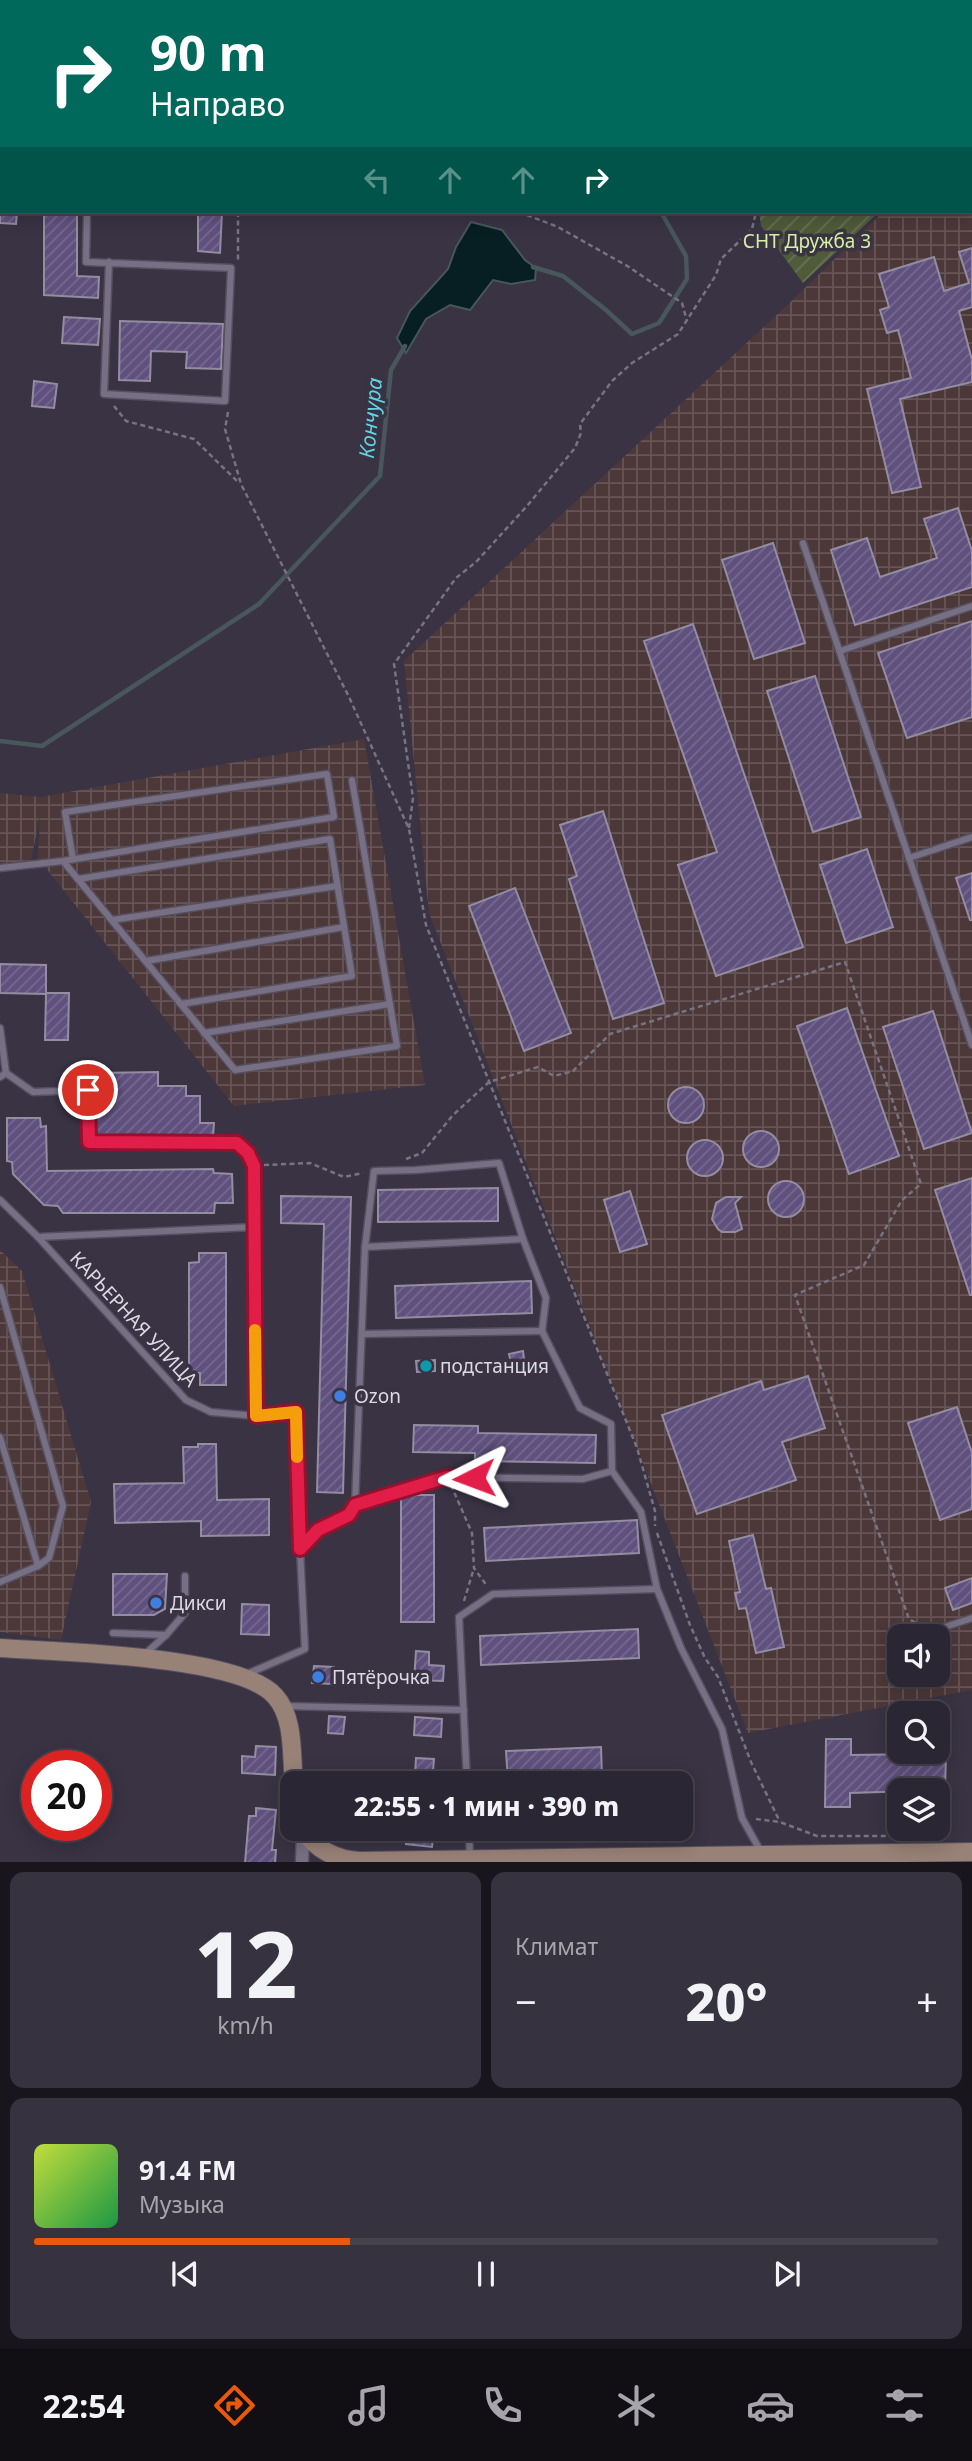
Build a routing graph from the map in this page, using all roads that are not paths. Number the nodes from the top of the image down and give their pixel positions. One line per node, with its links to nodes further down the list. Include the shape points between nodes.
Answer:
1 (87, 214): 2 (lane, via 86,262)
2 (109, 262): 2 (lane, via 104,394 225,401 231,268)
3 (803, 543): 5 (lane)
4 (972, 606): 5 (lane)
5 (840, 652): 8 (lane)
6 (352, 780): 18 (lane)
7 (972, 837): 8 (lane)
8 (909, 858): 21 (lane)
9 (72, 859): 9 (lane, via 334,817 327,774 65,812); 10 (lane)
10 (63, 861): 11 (lane); 12 (lane)
11 (0, 868)
12 (78, 879): 13 (lane, via 330,839); 14 (lane)
13 (337, 886): 14 (lane); 15 (lane)
14 (112, 920): 16 (lane)
15 (344, 927): 16 (lane); 17 (lane, via 352,976)
16 (146, 961): 17 (lane)
17 (181, 1004): 20 (lane)
18 (390, 1004): 20 (lane); 20 (lane, via 397,1046 235,1070)
19 (0, 1028): 22 (lane)
20 (204, 1033)
21 (972, 1045)
22 (3, 1075): 24 (lane, via 33,1092 88,1090 89,1142 237,1143 254,1166)
23 (0, 1200): 25 (lane, КАРЬЕРНАЯ УЛИЦА)
24 (253, 1227): 25 (lane); 31 (lane)
25 (38, 1237): 31 (lane, КАРЬЕРНАЯ УЛИЦА, via 186,1400 211,1412)
26 (523, 1239): 27 (lane); 27 (lane, via 499,1163 374,1171); 29 (lane, via 546,1298)
27 (365, 1247): 30 (lane)
28 (0, 1287): 36 (lane, via 63,1506 49,1558)
29 (542, 1331): 30 (lane); 33 (lane, via 580,1408 611,1424)
30 (362, 1334): 34 (lane)
31 (256, 1416): 35 (lane, КАРЬЕРНАЯ УЛИЦА, via 296,1412)
32 (0, 1437): 36 (lane)
33 (612, 1471): 34 (lane, via 583,1479 447,1477); 39 (lane, via 641,1512)
34 (355, 1505): 35 (lane, via 349,1515 318,1530)
35 (300, 1549): 46 (lane, via 305,1649)
36 (38, 1566): 38 (lane)
37 (185, 1576): 43 (lane, via 185,1613)
38 (0, 1582)
39 (657, 1589): 48 (lane, via 493,1594 459,1617); 55 (lane, via 722,1730 742,1818)
40 (972, 1618): 41 (lane)
41 (950, 1625)
42 (113, 1633): 43 (lane)
43 (166, 1635): 45 (lane)
44 (0, 1648): 45 (main road)
45 (140, 1658): 46 (main road)
46 (242, 1676): 47 (main road, via 276,1696)
47 (283, 1706): 48 (lane); 49 (main road)
48 (464, 1710): 50 (lane)
49 (293, 1771)
50 (467, 1771)
51 (303, 1841): 59 (street)
52 (313, 1841): 56 (main road, via 349,1861)
53 (469, 1841): 56 (lane)
54 (972, 1852): 55 (main road)
55 (762, 1858): 57 (main road)
56 (470, 1860): 58 (main road)
57 (615, 1860): 58 (main road)
58 (548, 1861)
59 (302, 1862)

